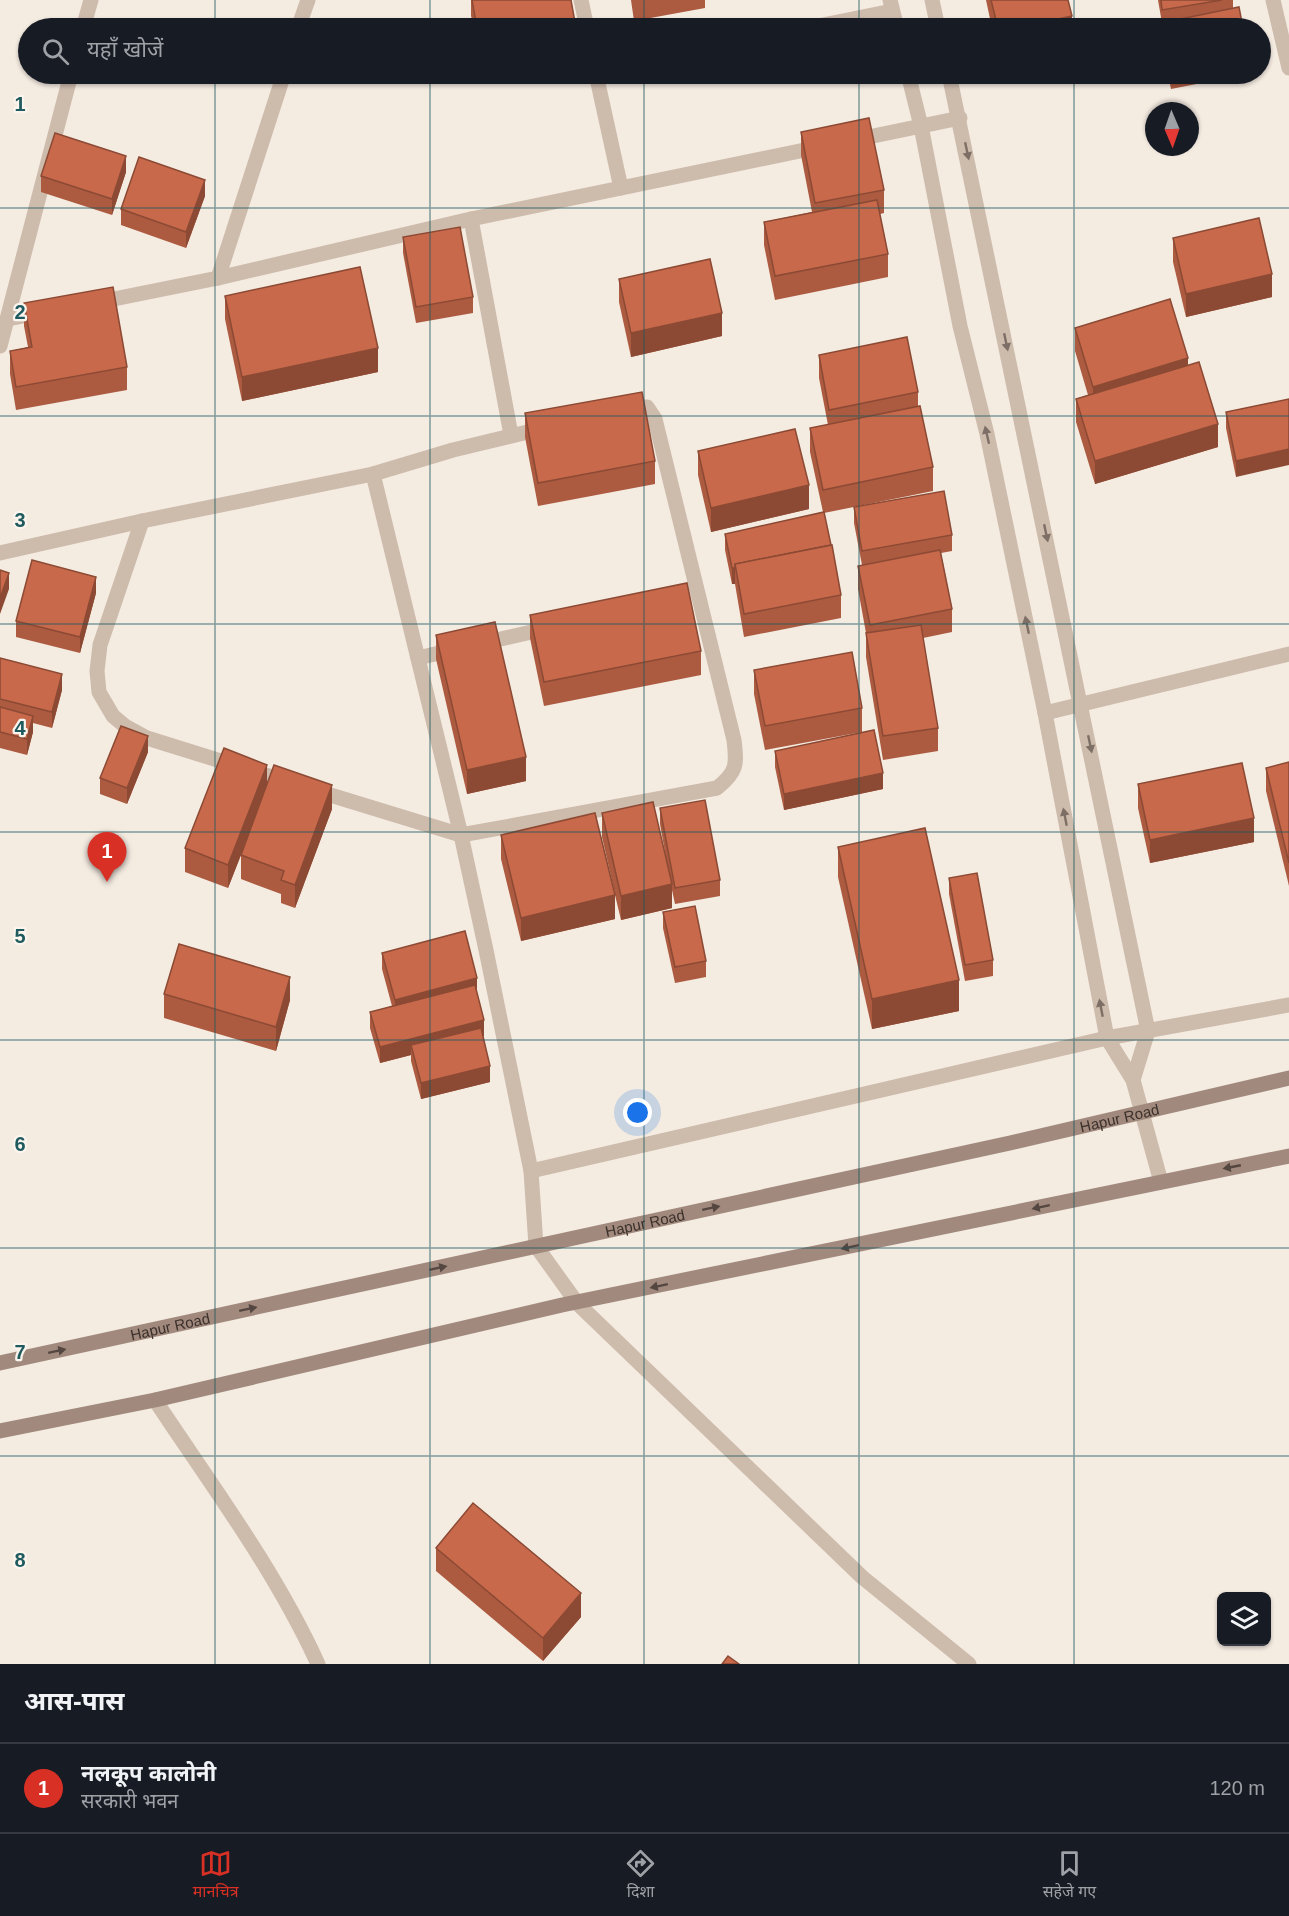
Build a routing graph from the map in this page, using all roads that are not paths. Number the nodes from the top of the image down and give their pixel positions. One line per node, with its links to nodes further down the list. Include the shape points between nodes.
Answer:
1 (90, 0): 7 (street)
2 (308, 0): 8 (street)
3 (581, 0): 9 (street)
4 (932, 0): 11 (street)
5 (1273, 0): 12 (street)
6 (891, 5): 10 (street)
7 (86, 18)
8 (302, 18)
9 (585, 18)
10 (844, 18)
11 (936, 18)
12 (1289, 68)
13 (68, 84): 25 (street)
14 (281, 84): 22 (street)
15 (598, 84): 20 (street)
16 (910, 84): 19 (street)
17 (952, 84): 18 (street)
18 (960, 118): 19 (street); 36 (street, one-way to 36)
19 (921, 126): 20 (street); 37 (street, one-way to 19, via 987,434 960,326)
20 (621, 188): 21 (street)
21 (471, 219): 22 (street); 29 (street)
22 (218, 278): 23 (street)
23 (78, 306)
24 (54, 310): 25 (street)
25 (8, 319): 26 (street)
26 (0, 346)
27 (612, 412): 38 (street, via 647,407 655,419 693,595 734,740 736,760 731,777 717,788)
28 (556, 425): 29 (street)
29 (511, 435): 30 (street)
30 (373, 474): 31 (street); 35 (street)
31 (142, 521): 32 (street); 38 (street, via 99,653 99,692 113,716 147,738)
32 (0, 553)
33 (564, 625): 35 (street)
34 (1289, 654): 36 (street)
35 (418, 658): 38 (street)
36 (1082, 705): 37 (street); 40 (street, one-way to 40)
37 (1045, 713): 41 (street, one-way to 37)
38 (461, 835): 46 (street)
39 (1289, 1005): 40 (street)
40 (1148, 1031): 41 (street); 43 (street)
41 (1107, 1038): 43 (street); 46 (street)
42 (1289, 1078): 44 (main road, Hapur Road)
43 (1133, 1080): 44 (street)
44 (1142, 1112): 47 (street); 48 (main road, Hapur Road, one-way to 44)
45 (1289, 1156): 47 (main road, one-way to 47)
46 (531, 1171): 48 (street)
47 (1161, 1182): 49 (main road, one-way to 49)
48 (536, 1246): 49 (street); 50 (main road, Hapur Road, one-way to 48)
49 (577, 1303): 51 (main road); 54 (street, via 862,1576)
50 (0, 1364)
51 (154, 1400): 52 (main road); 53 (street, via 258,1554)
52 (0, 1431)
53 (318, 1664)
54 (969, 1664)

